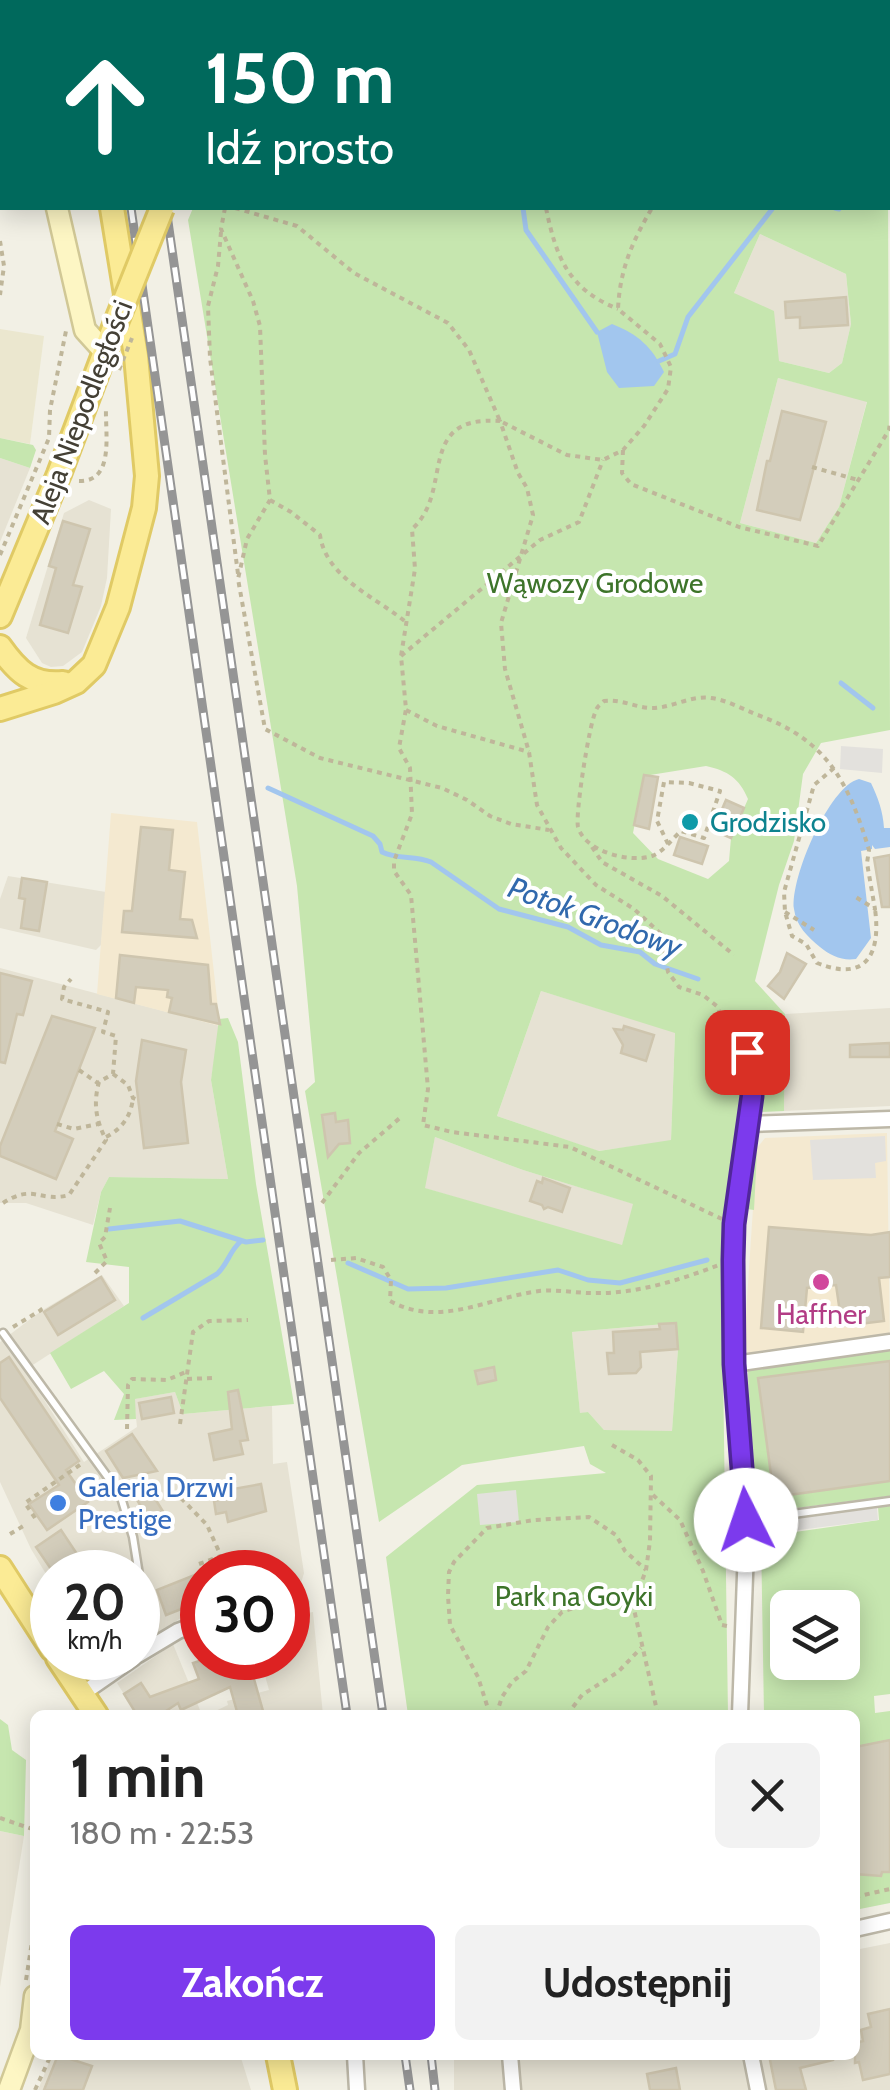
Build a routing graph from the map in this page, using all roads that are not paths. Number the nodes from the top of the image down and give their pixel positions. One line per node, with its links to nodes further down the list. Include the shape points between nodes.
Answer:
1 (56, 210): 4 (street, via 86,330)
2 (112, 210): 7 (main road, via 136,356 146,493 104,646)
3 (161, 210): 4 (main road, Aleja Niepodległości, bridge)
4 (104, 351): 5 (main road, Aleja Niepodległości)
5 (0, 616)
6 (0, 647): 7 (main road, via 24,676 48,685)
7 (76, 682): 8 (main road)
8 (0, 709)
9 (747, 1052): 11 (lane)
10 (890, 1119): 11 (street)
11 (748, 1124): 14 (street, via 734,1224)
12 (3, 1334): 17 (lane, via 120,1494)
13 (890, 1342): 14 (street)
14 (734, 1364): 16 (street)
15 (890, 1501): 16 (lane)
16 (746, 1520): 24 (street)
17 (134, 1550)
18 (0, 1568): 19 (main road)
19 (30, 1615)
20 (73, 1680): 22 (main road)
21 (102, 1680): 22 (street)
22 (82, 1694): 23 (main road)
23 (93, 1710)
24 (740, 1710)
25 (890, 1922): 26 (street)
26 (860, 1928)
27 (30, 2033): 32 (street)
28 (279, 2060): 33 (main road)
29 (355, 2060): 34 (street)
30 (510, 2060): 35 (street)
31 (753, 2060): 36 (street)
32 (8, 2090)
33 (284, 2090)
34 (357, 2090)
35 (512, 2090)
36 (758, 2090)

